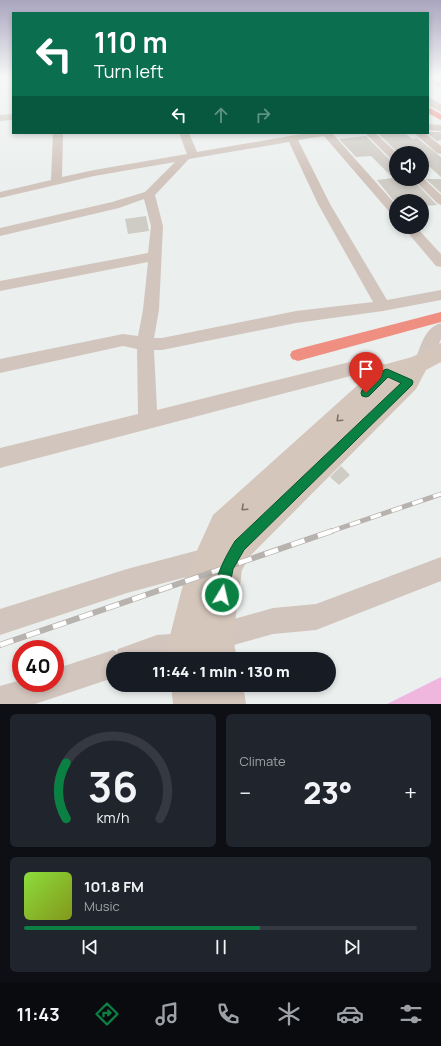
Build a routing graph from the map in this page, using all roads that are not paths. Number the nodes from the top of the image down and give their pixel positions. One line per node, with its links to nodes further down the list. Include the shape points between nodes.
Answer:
1 (12, 117): 2 (street)
2 (0, 118)
3 (429, 127): 4 (street)
4 (441, 128)
5 (58, 134): 16 (street)
6 (184, 134): 15 (street)
7 (317, 134): 12 (street)
8 (328, 134): 21 (street)
9 (371, 134): 13 (street)
10 (420, 134): 14 (street)
11 (273, 137): 12 (street); 15 (street)
12 (293, 138): 28 (street, via 324,204)
13 (389, 151)
14 (441, 151)
15 (189, 156): 16 (street); 18 (street)
16 (56, 182): 19 (street)
17 (425, 186): 20 (street)
18 (149, 194): 22 (street, via 115,205); 24 (street, via 157,226)
19 (0, 195)
20 (441, 201)
21 (389, 204)
22 (0, 232)
23 (415, 234): 25 (street)
24 (155, 256): 26 (street); 30 (street, via 151,310)
25 (441, 264)
26 (0, 286)
27 (441, 295): 28 (street)
28 (383, 306): 30 (street, via 296,317 162,344)
29 (441, 329): 32 (street, via 432,338)
30 (145, 344): 31 (street, via 123,340); 33 (street)
31 (0, 366)
32 (416, 366): 33 (street, via 362,366); 35 (street, via 239,545)
33 (148, 421): 34 (street)
34 (0, 458)
35 (222, 556): 37 (street, via 127,581); 38 (street, via 227,567)
36 (441, 569): 38 (street, via 316,617 273,621)
37 (0, 622)
38 (202, 651): 39 (street, via 157,649)
39 (148, 652)
40 (106, 666): 43 (street)
41 (191, 692): 44 (street)
42 (225, 692): 45 (street)
43 (0, 701)
44 (192, 704)
45 (227, 704)

